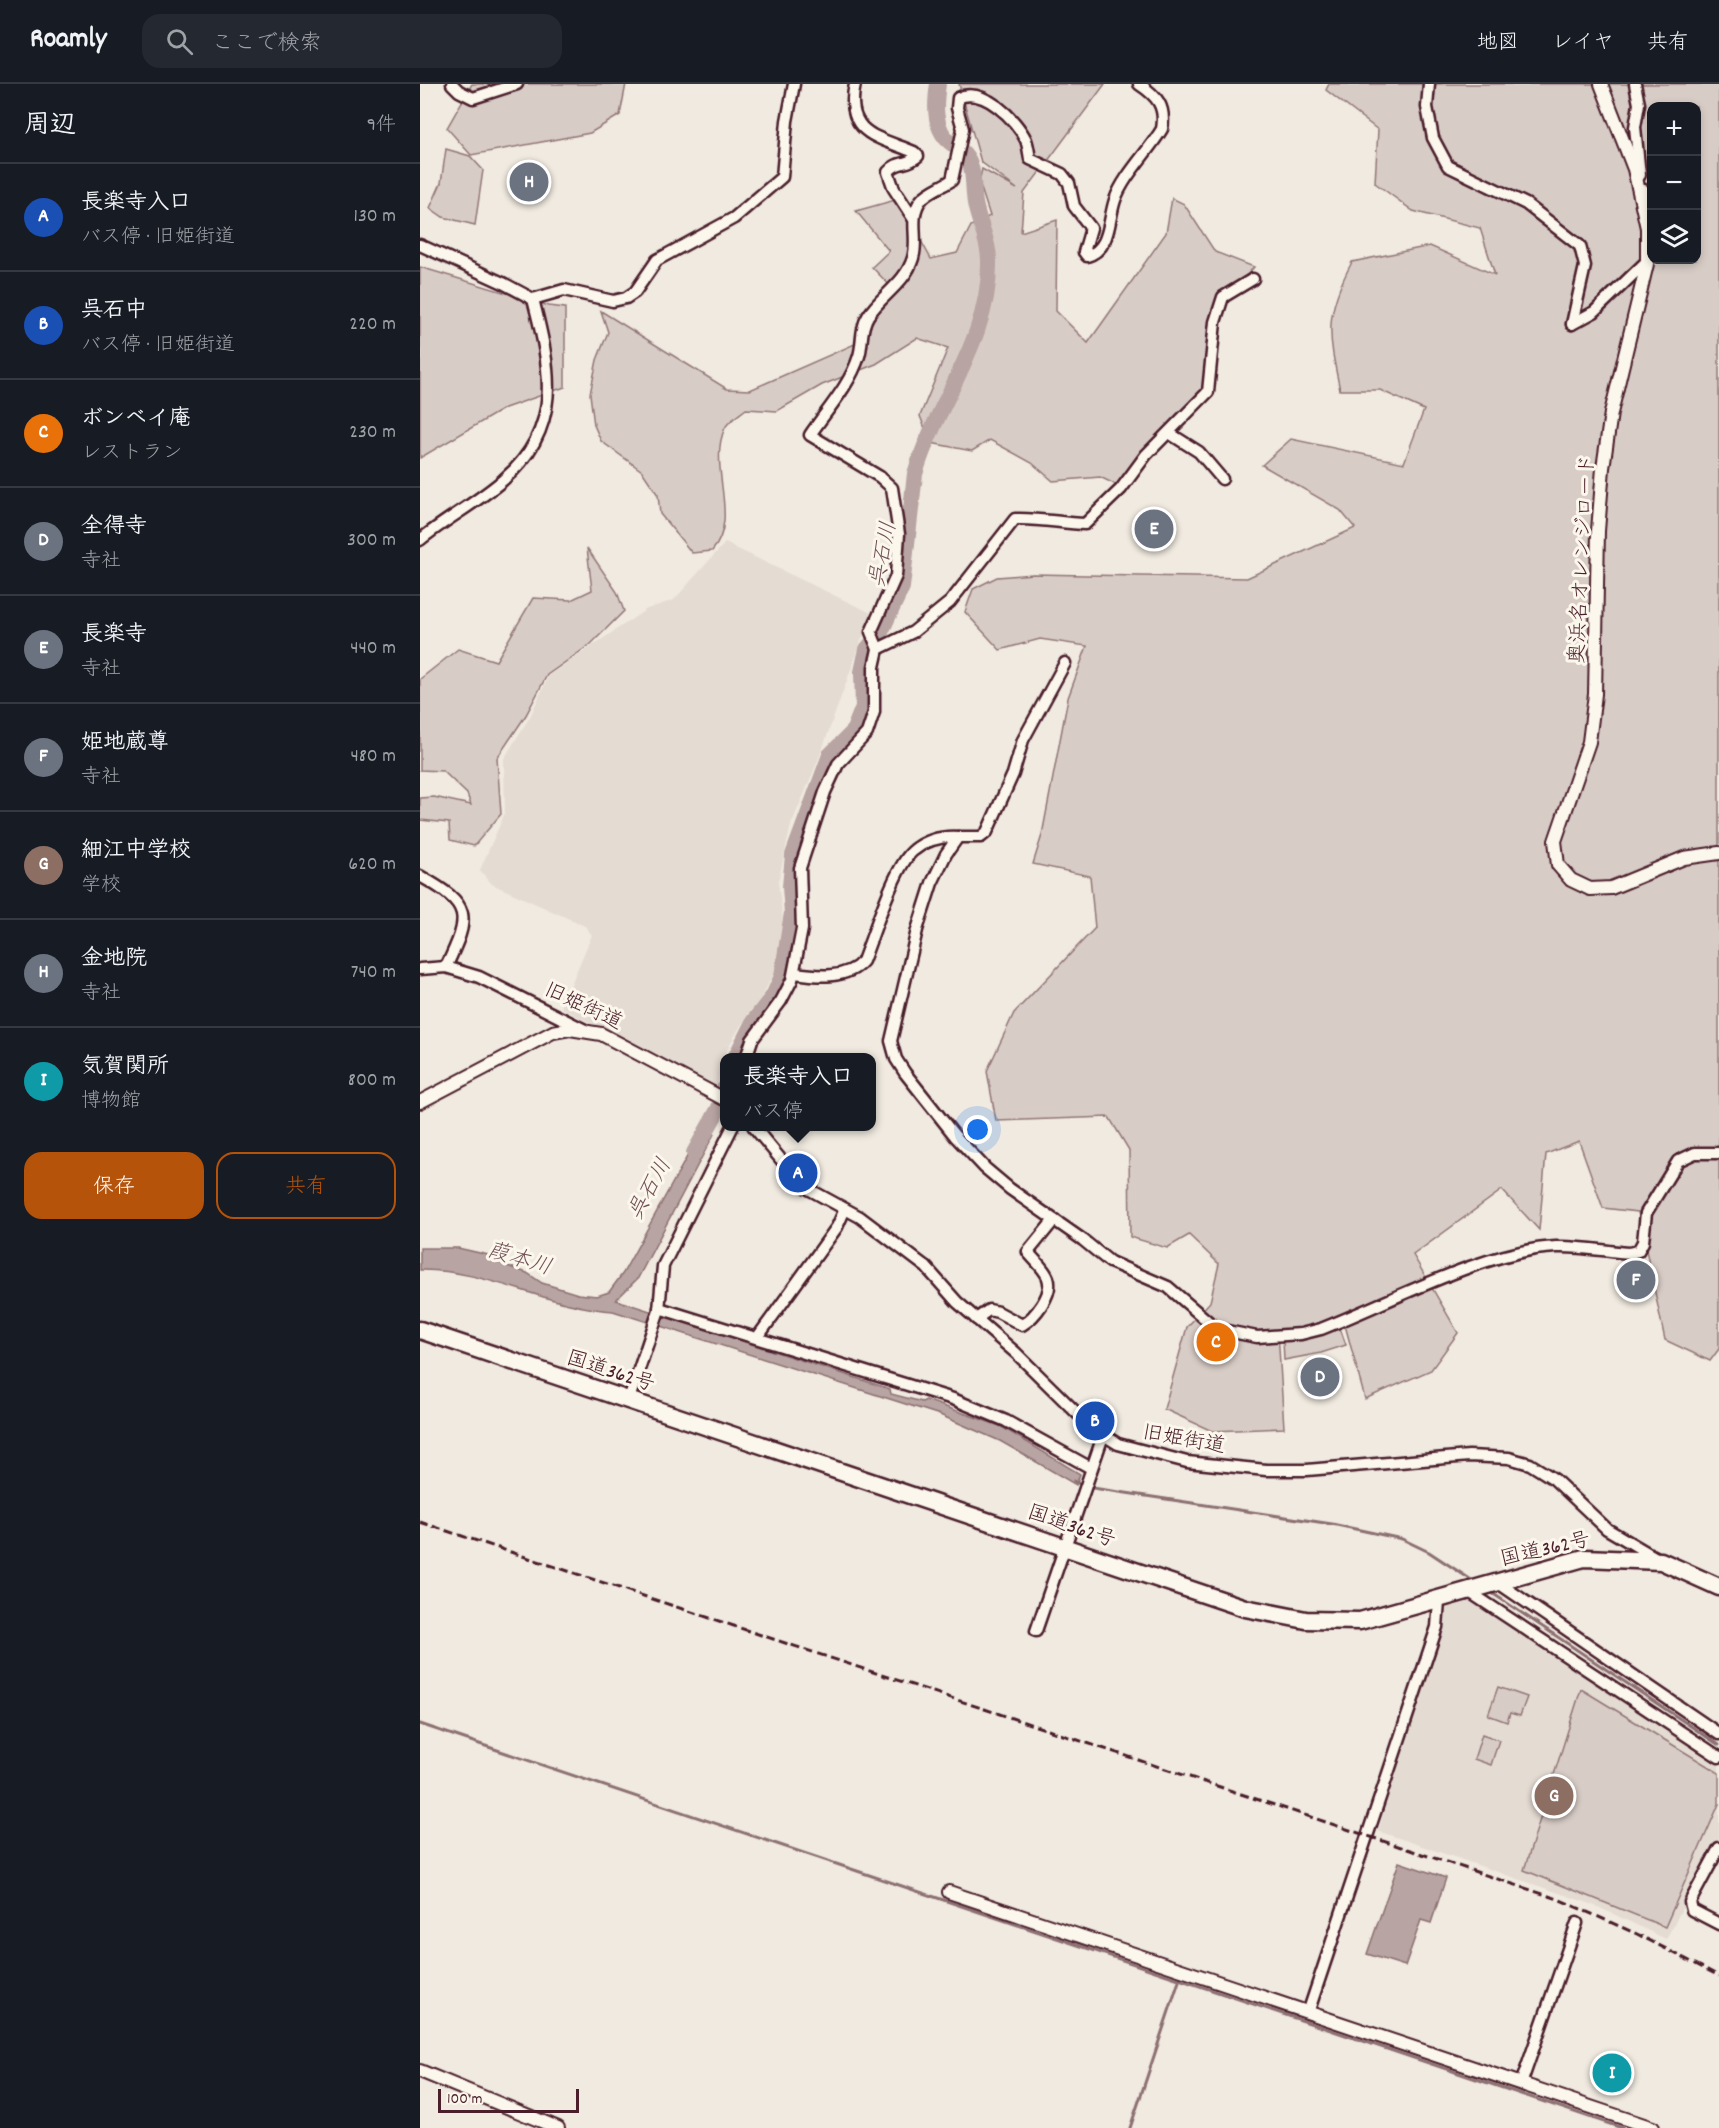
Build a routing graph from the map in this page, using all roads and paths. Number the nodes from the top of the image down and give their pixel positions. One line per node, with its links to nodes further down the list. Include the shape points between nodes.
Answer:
1 (452, 84): 2 (street, via 473,98)
2 (517, 84)
3 (794, 84): 15 (street, via 786,121 782,177 734,218 657,260 635,292 626,298 613,301 564,290)
4 (855, 84): 10 (street, via 853,112 863,130 918,156 894,164 888,172 894,189)
5 (1140, 84): 10 (street, via 1161,104 1162,129 1115,199 1109,230 1095,254 1087,256 1084,252 1091,228 1074,206 1069,183 1062,174 1030,159 1026,140 1010,118 980,97 958,98 963,129 952,180 921,199)
6 (1429, 84): 13 (street, via 1427,107 1433,138 1449,166 1526,204 1580,246 1585,266 1572,324 1594,312)
7 (1601, 84): 11 (street, 奥浜名オレンジロード, via 1634,169)
8 (1635, 84): 9 (street, via 1639,104 1635,127 1637,160)
9 (1650, 210)
10 (914, 218): 19 (street, via 913,259 902,279 868,316 861,335 860,355 849,378 810,435 892,488 899,534 896,576 871,632)
11 (1647, 228)
12 (420, 245): 15 (street)
13 (1647, 264): 22 (street, 奥浜名オレンジロード, via 1611,413 1603,468 1595,694 1589,742 1555,841 1558,865 1571,880 1590,890 1611,888 1683,858)
14 (1253, 279): 16 (street, via 1223,297 1215,322 1208,392)
15 (533, 299): 18 (street, via 550,395 540,434 529,454 502,481)
16 (1169, 433): 17 (street, via 1199,452); 19 (street, via 1146,454 1121,489 1084,524 1015,519 950,602 913,632)
17 (1222, 479)
18 (420, 540)
19 (877, 648): 26 (street, via 874,712 867,733 838,764 800,868 802,929)
20 (1065, 663): 21 (street, via 1023,740 1014,774 987,832 981,837)
21 (958, 837): 26 (street, via 936,838 912,851 856,969 832,975); 35 (street, via 932,882 891,1041 904,1073 955,1136 993,1175)
22 (1719, 853)
23 (420, 876): 24 (street, via 441,888 462,910 462,934)
24 (446, 967): 25 (street, 旧姫街道); 27 (street, 旧姫街道, via 479,977)
25 (420, 969)
26 (794, 973): 28 (street)
27 (585, 1030): 29 (street, 旧姫街道, via 601,1034); 30 (street, via 553,1032)
28 (748, 1053)
29 (720, 1097)
30 (420, 1102)
31 (731, 1131): 36 (street, via 663,1266)
32 (757, 1131): 34 (street, 旧姫街道, via 803,1186)
33 (1719, 1152): 35 (street, via 1695,1153 1678,1161 1646,1213 1643,1242 1638,1251 1534,1249 1487,1262 1301,1334 1257,1337 1217,1329 1168,1287 1110,1262)
34 (845, 1209): 37 (street, 旧姫街道, via 885,1233 926,1267); 39 (street, via 837,1227)
35 (1054, 1220): 37 (street, via 1028,1252 1048,1277 1050,1289 1031,1320 1022,1325 989,1310)
36 (659, 1309): 39 (street); 40 (street)
37 (976, 1319): 41 (street, 旧姫街道)
38 (420, 1330): 40 (highway, 国道362号)
39 (757, 1338): 42 (street, via 953,1399 1006,1421)
40 (629, 1399): 43 (highway, 国道362号)
41 (1103, 1436): 42 (street); 44 (street, 旧姫街道, via 1125,1447 1187,1462 1266,1470 1469,1456 1509,1458 1530,1464 1554,1479 1607,1529)
42 (1090, 1470): 43 (street)
43 (1064, 1546): 48 (highway, 国道362号, via 1245,1608 1306,1620 1360,1621); 49 (street)
44 (1661, 1561): 45 (highway, 国道362号, via 1584,1558); 46 (highway, 国道362号)
45 (1497, 1582): 47 (highway, 国道362号); 50 (street)
46 (1719, 1587)
47 (1468, 1591): 48 (highway, 国道362号); 51 (street)
48 (1438, 1601): 57 (street, via 1437,1627)
49 (1036, 1631)
50 (1719, 1734)
51 (1719, 1757)
52 (1719, 1848): 53 (street)
53 (1715, 1864): 56 (street, via 1690,1902 1692,1910)
54 (949, 1892): 57 (street)
55 (1576, 1923): 59 (street)
56 (1719, 1924)
57 (1308, 2013): 59 (street)
58 (420, 2071): 60 (street)
59 (1521, 2084): 61 (street)
60 (558, 2128)
61 (1653, 2128)

